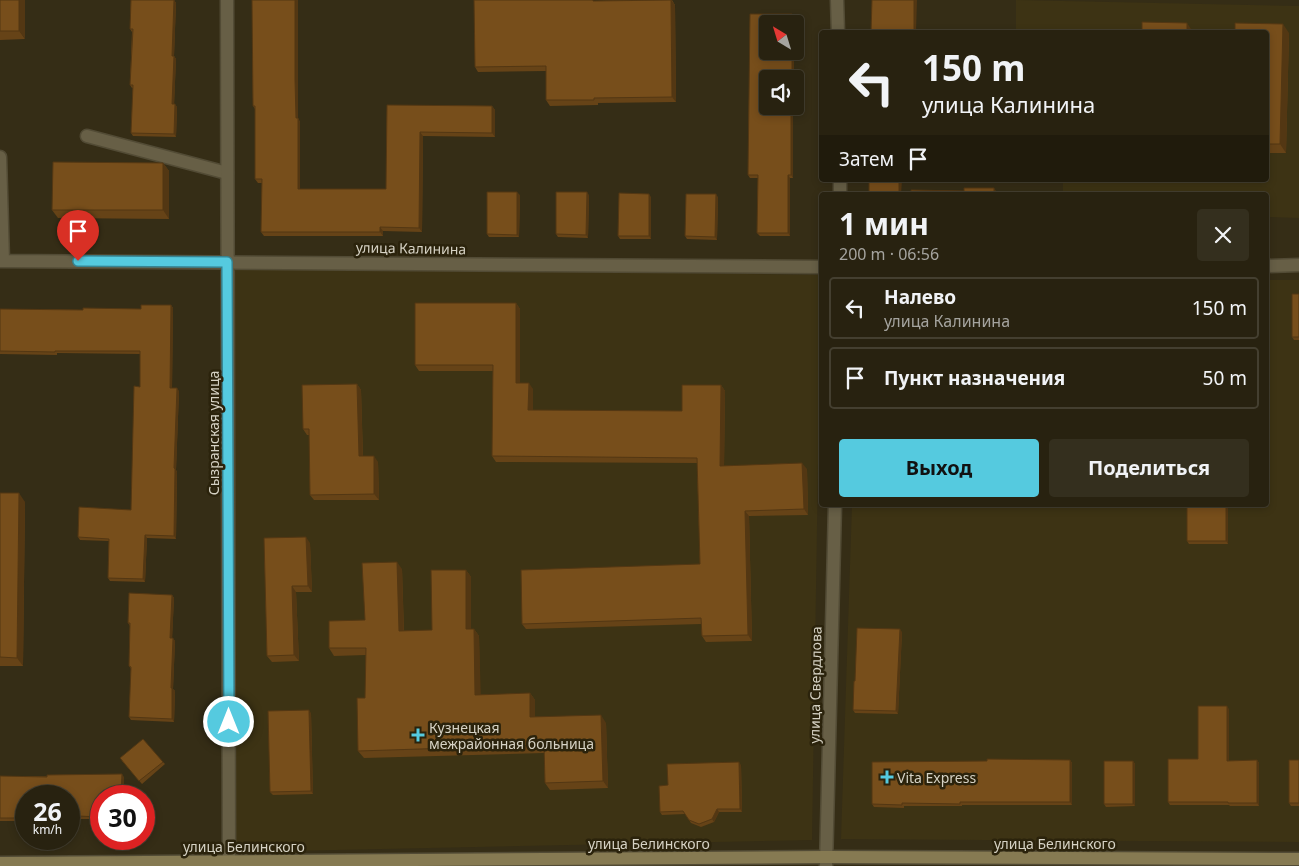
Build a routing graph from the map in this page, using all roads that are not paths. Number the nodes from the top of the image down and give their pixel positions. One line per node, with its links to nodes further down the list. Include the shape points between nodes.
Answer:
1 (226, 0): 6 (street, Сызранская улица)
2 (838, 0): 3 (street)
3 (838, 30)
4 (87, 136): 6 (street)
5 (0, 157): 7 (street)
6 (227, 173): 8 (street, Сызранская улица)
7 (2, 261): 8 (street, улица Калинина)
8 (227, 262): 11 (street, улица Калинина); 19 (street, Сызранская улица)
9 (1299, 265): 10 (street)
10 (1269, 266)
11 (819, 267)
12 (835, 507): 14 (street, улица Свердлова)
13 (1299, 859): 18 (street, улица Белинского)
14 (826, 861): 15 (street, улица Белинского); 16 (street, улица Белинского)
15 (621, 862): 19 (street, улица Белинского)
16 (997, 862): 18 (street, улица Белинского)
17 (0, 863): 19 (street, улица Белинского)
18 (1281, 863)
19 (229, 864)

